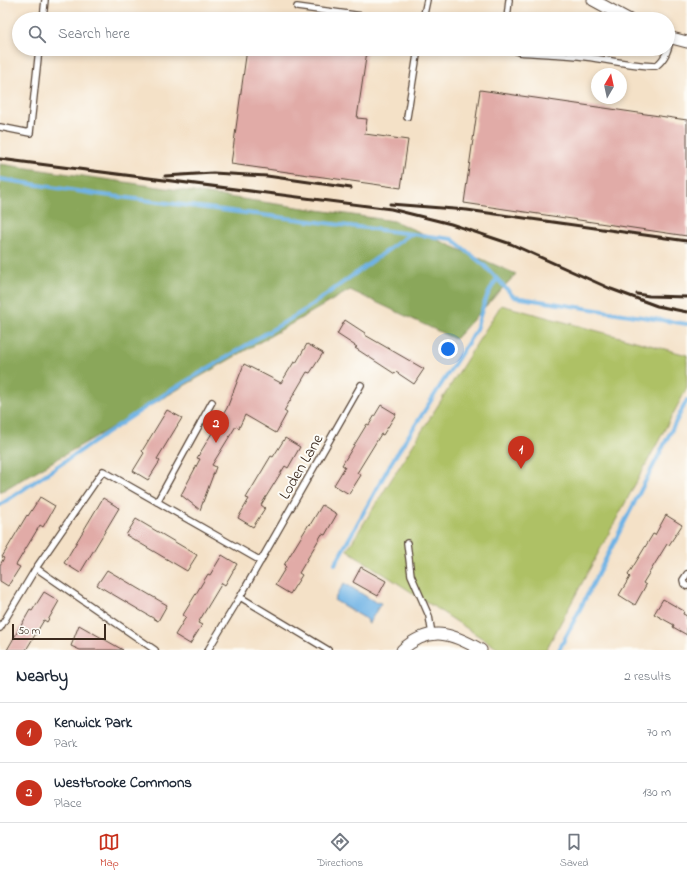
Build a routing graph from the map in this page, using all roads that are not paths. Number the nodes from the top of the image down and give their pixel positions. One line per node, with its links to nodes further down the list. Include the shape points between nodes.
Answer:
1 (45, 0): 7 (lane)
2 (427, 0): 9 (lane)
3 (509, 0): 10 (lane)
4 (593, 0): 5 (street)
5 (604, 3): 11 (street)
6 (297, 7): 8 (lane)
7 (44, 12)
8 (333, 12)
9 (424, 12)
10 (508, 12)
11 (618, 12)
12 (675, 38): 13 (street)
13 (687, 42)
14 (38, 56): 19 (lane, via 30,133)
15 (417, 56): 18 (lane)
16 (579, 56): 17 (lane, via 625,64 656,66)
17 (666, 56)
18 (407, 117)
19 (0, 127)
20 (361, 385): 24 (lane, Loden Lane)
21 (212, 402): 22 (lane)
22 (157, 502): 24 (lane); 25 (lane, via 103,471)
23 (408, 544): 30 (lane, via 411,575 429,616)
24 (261, 561): 28 (lane, Loden Lane)
25 (36, 568): 29 (lane); 31 (lane)
26 (687, 574): 27 (lane, via 683,580)
27 (687, 586)
28 (240, 597): 32 (lane, Loden Lane); 33 (lane)
29 (0, 628)
30 (432, 634): 34 (street, via 413,641); 35 (street, via 449,635)
31 (154, 650)
32 (208, 650)
33 (328, 650)
34 (402, 650)
35 (481, 650)

